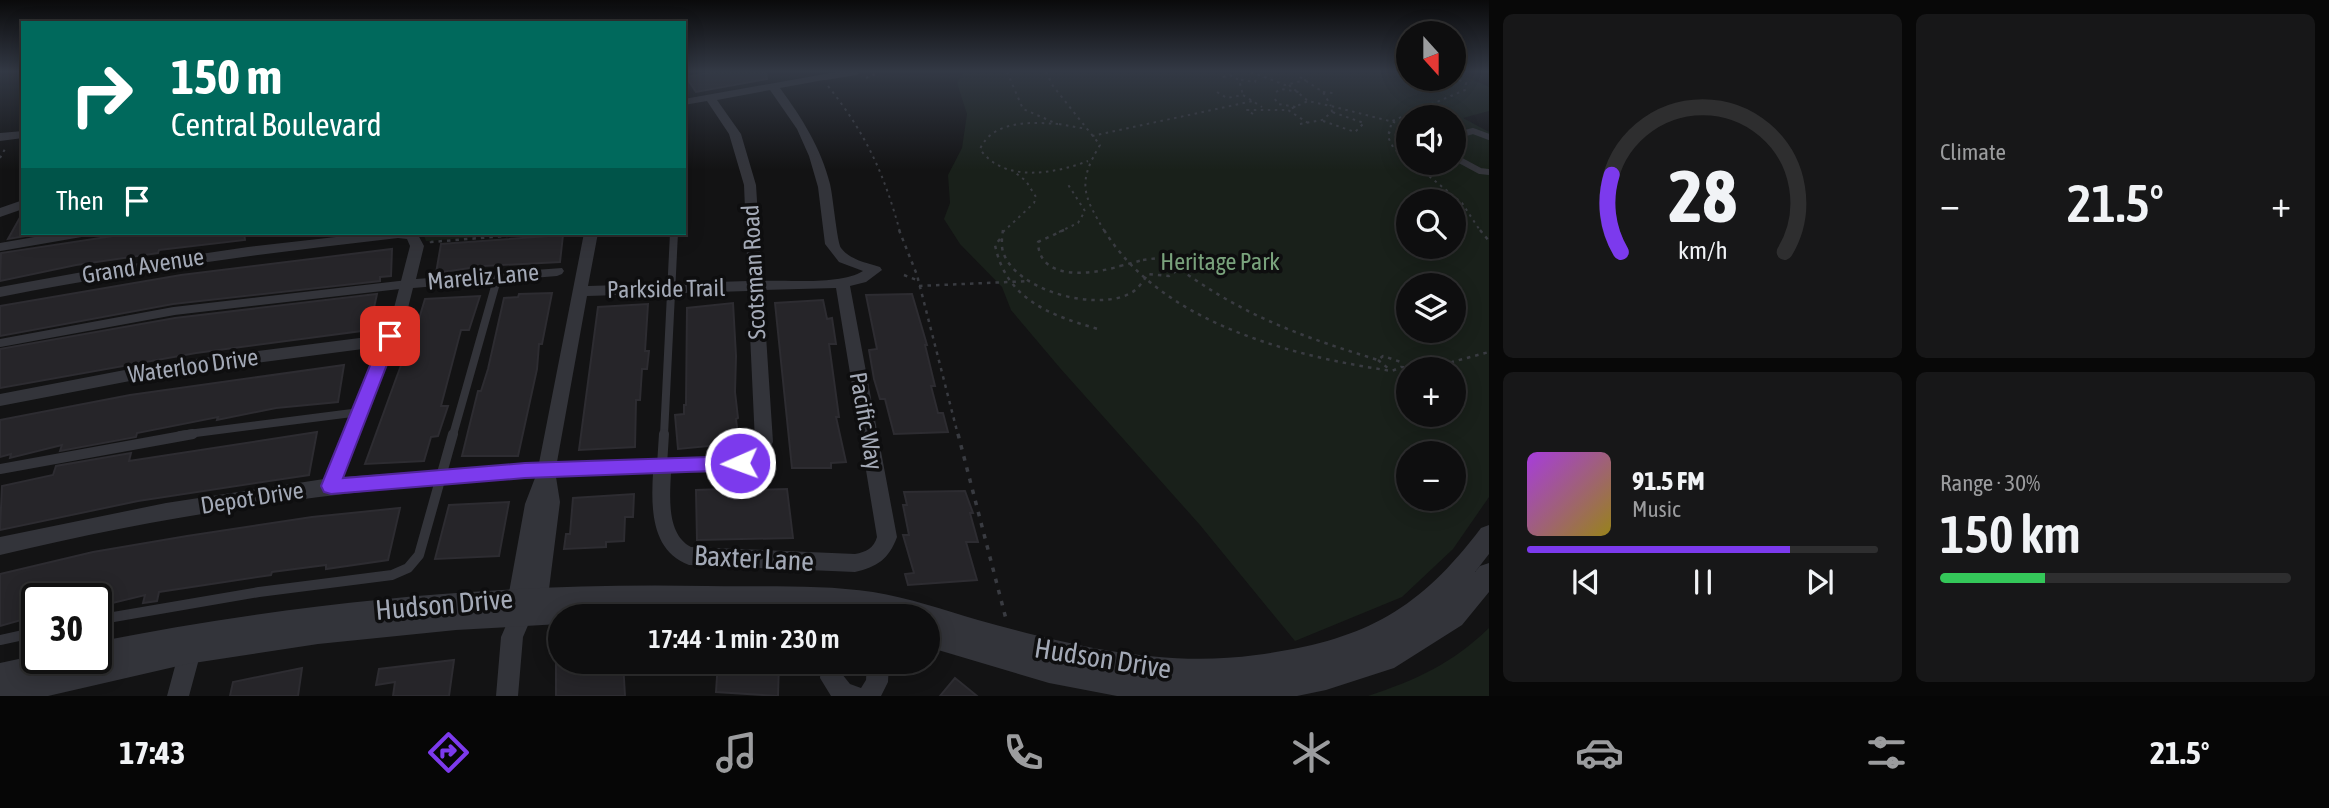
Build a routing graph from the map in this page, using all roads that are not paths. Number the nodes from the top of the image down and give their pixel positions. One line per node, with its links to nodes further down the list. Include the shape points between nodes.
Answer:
1 (715, 104): 22 (street, Scotsman Road, via 735,134 747,167)
2 (786, 104): 20 (street, Parkside Trail, via 819,159 837,255 875,270)
3 (1466, 133): 5 (lane)
4 (21, 134): 6 (street)
5 (1489, 136)
6 (0, 137)
7 (1466, 163): 8 (lane)
8 (1489, 172)
9 (21, 205): 10 (street)
10 (3, 211)
11 (70, 235): 17 (lane)
12 (366, 235): 16 (street, Grand Avenue)
13 (420, 235): 21 (street)
14 (591, 235): 24 (street)
15 (674, 235): 23 (lane)
16 (280, 240): 25 (street, Grand Avenue)
17 (0, 247)
18 (557, 271): 19 (street, Mareliz Lane)
19 (498, 276): 21 (street, Mareliz Lane); 34 (lane)
20 (842, 283): 22 (street, Parkside Trail); 38 (street, Pacific Way, via 887,537)
21 (408, 284): 26 (street); 27 (lane, via 174,311)
22 (754, 287): 23 (street, Parkside Trail); 30 (street, Scotsman Road, via 764,442)
23 (671, 289): 24 (street, Parkside Trail); 31 (lane)
24 (580, 291): 33 (street)
25 (0, 292)
26 (388, 340): 28 (street, Waterloo Drive, via 169,368); 29 (street)
27 (0, 343)
28 (0, 400)
29 (360, 412): 32 (lane, via 174,436); 35 (street)
30 (756, 455): 31 (street, Depot Drive, via 740,463)
31 (662, 466): 33 (street, Depot Drive); 38 (street, Baxter Lane, via 666,527 678,553 855,563)
32 (0, 469)
33 (547, 469): 34 (street, Depot Drive); 40 (street, via 551,502)
34 (439, 477): 35 (street, Depot Drive); 43 (lane, via 419,555 401,572)
35 (331, 486): 37 (street, Depot Drive, via 159,513)
36 (1489, 535): 44 (street, Hudson Drive, via 1442,591 1414,615 1359,642 1278,665 1210,671 1139,669 1082,659)
37 (0, 545)
38 (877, 556)
39 (1489, 574): 46 (street, Hudson Drive, via 1453,617 1385,659 1263,689 1162,691 1049,670)
40 (526, 603): 41 (street, Hudson Drive); 42 (street, Hudson Drive, via 639,595); 48 (street, Hudson Drive, via 247,642); 56 (street, via 512,637)
41 (548, 604)
42 (764, 604)
43 (112, 617)
44 (940, 621)
45 (21, 635): 47 (lane)
46 (940, 638)
47 (0, 640)
48 (193, 643): 49 (street, Hudson Drive); 54 (street, Hudson Drive); 55 (street)
49 (112, 652)
50 (21, 671): 53 (street)
51 (831, 674): 57 (street, via 844,694)
52 (877, 674): 58 (street)
53 (0, 676)
54 (0, 693)
55 (178, 696)
56 (507, 696)
57 (853, 696)
58 (869, 696)

